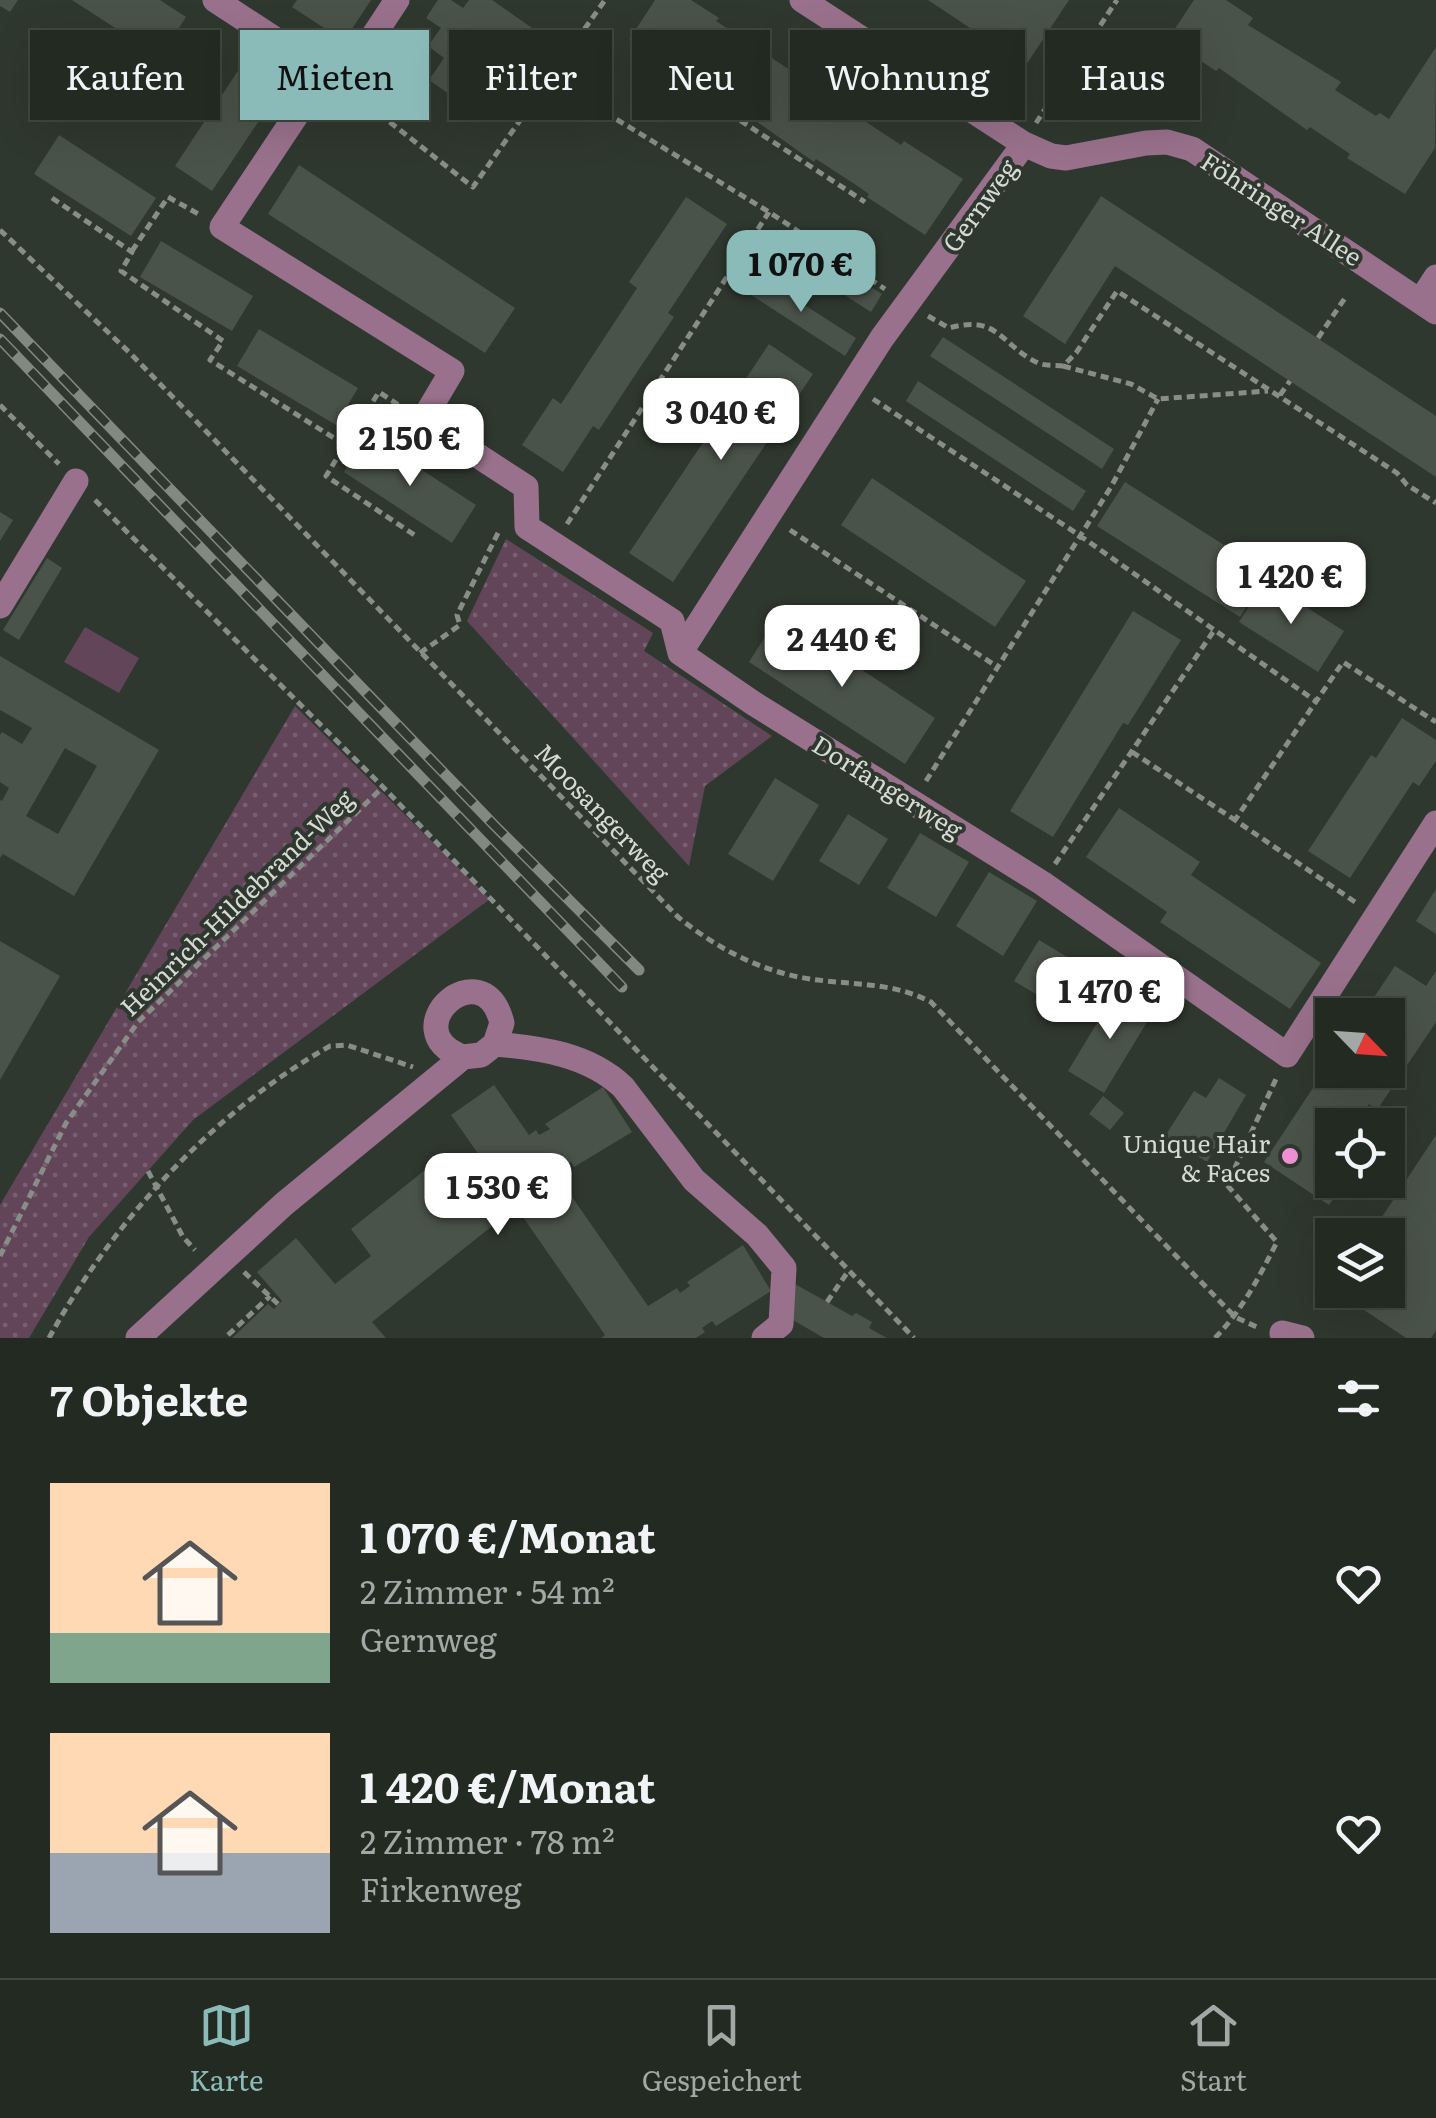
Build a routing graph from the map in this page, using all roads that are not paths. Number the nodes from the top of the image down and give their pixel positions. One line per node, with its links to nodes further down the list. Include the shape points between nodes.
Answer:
1 (215, 0): 4 (street)
2 (397, 0): 5 (street)
3 (802, 0): 7 (street, Föhringer Allee)
4 (261, 30)
5 (377, 30)
6 (293, 120): 12 (street, Dorfangerweg, via 222,227 452,371 423,420 526,487 528,527 672,620)
7 (1024, 144): 9 (street, Föhringer Allee, via 1066,158 1146,143 1192,149); 12 (street, Gernweg, via 907,302)
8 (1436, 278): 9 (street)
9 (1428, 306)
10 (76, 481): 11 (street)
11 (0, 606)
12 (680, 653): 13 (street, Dorfangerweg, via 1042,883 1288,1055)
13 (1436, 823)
14 (495, 1044): 15 (street); 15 (street, via 502,1023 493,1002 474,992 452,996 436,1025 444,1046); 17 (street, via 554,1051 623,1086 694,1180 758,1235 784,1268 782,1324)
15 (464, 1057): 16 (street, via 284,1204)
16 (138, 1338)
17 (764, 1338)

